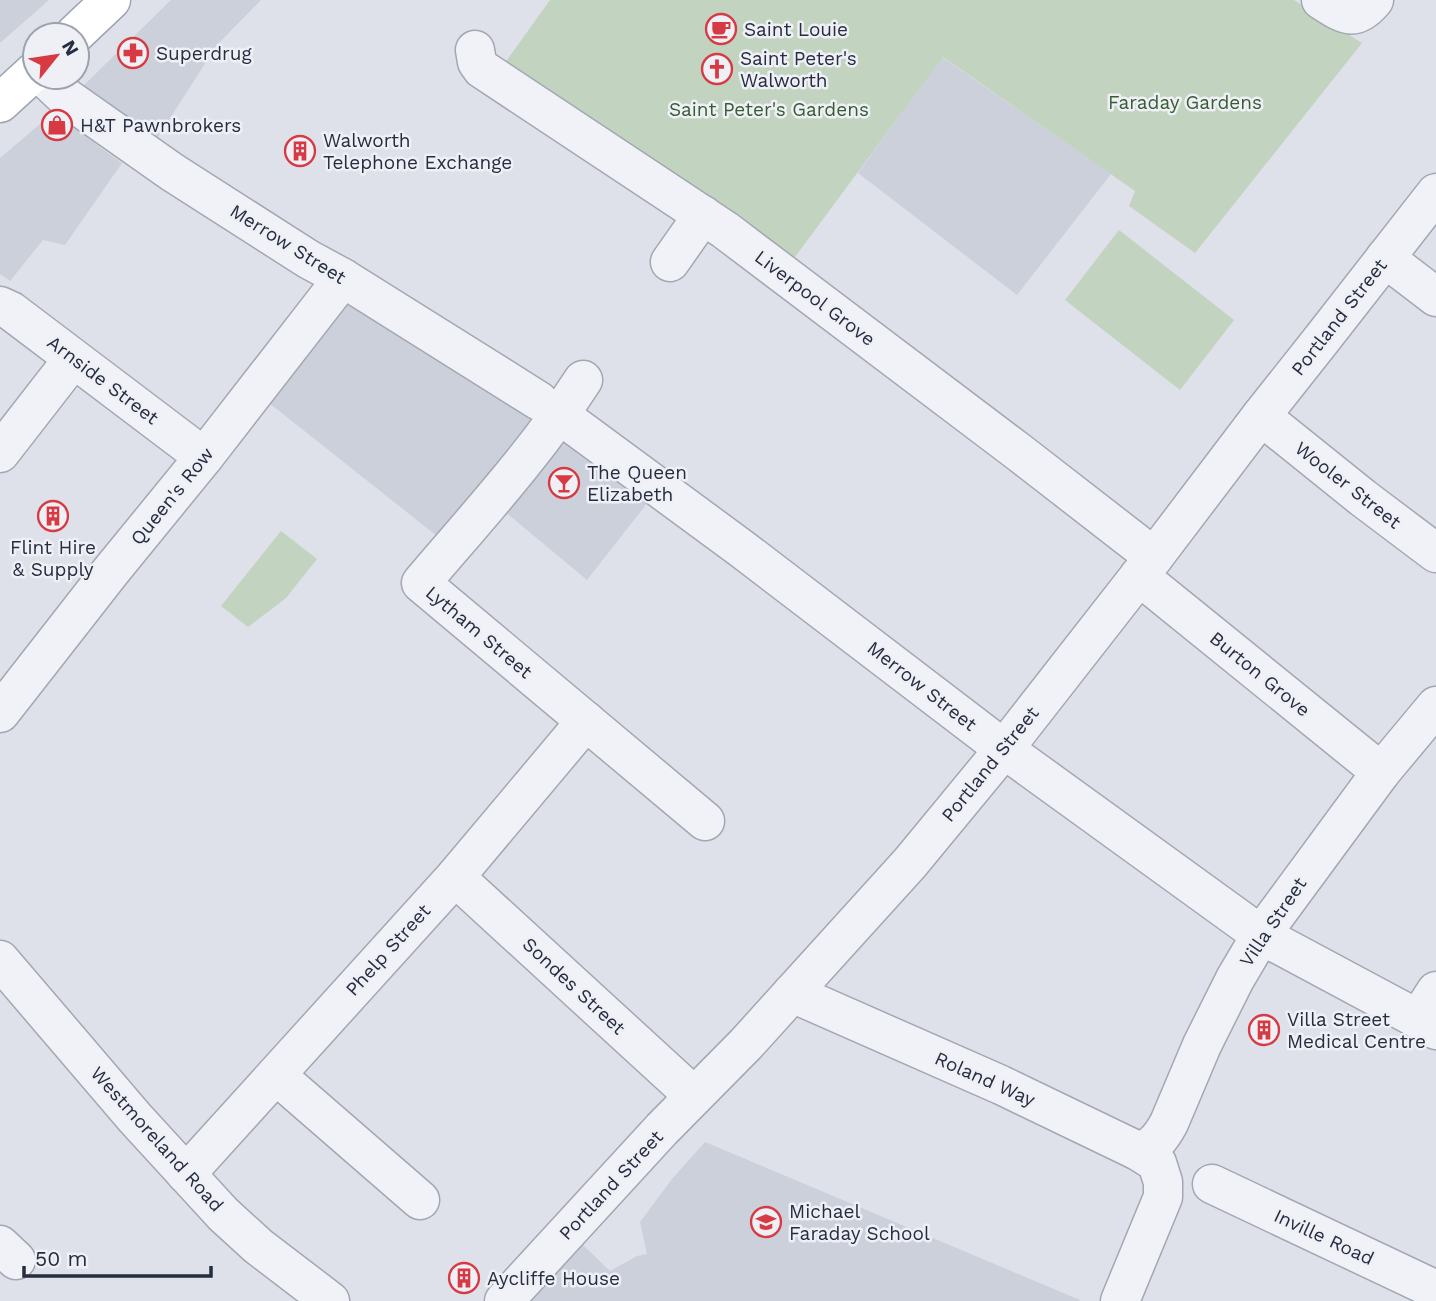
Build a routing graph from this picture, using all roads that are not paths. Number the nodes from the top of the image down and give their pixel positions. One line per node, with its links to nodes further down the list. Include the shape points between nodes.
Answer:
1 (111, 0): 2 (main road)
2 (89, 21)
3 (475, 50): 10 (street, Liverpool Grove, via 482,69)
4 (21, 68): 5 (main road)
5 (0, 71)
6 (21, 83): 8 (main road)
7 (59, 91): 13 (street, Merrow Street, via 173,172)
8 (0, 103)
9 (1436, 193): 11 (street, Portland Street)
10 (703, 215): 12 (street); 23 (street, Liverpool Grove, via 901,363)
11 (1385, 258): 14 (street); 19 (street, Portland Street)
12 (670, 262)
13 (343, 278): 18 (street, Merrow Street); 21 (street, Queen's Row)
14 (1436, 297)
15 (0, 306): 16 (street, Arnside Street)
16 (73, 359): 20 (street); 21 (street, Arnside Street)
17 (583, 380): 18 (street, Lytham Street)
18 (549, 408): 26 (street, Lytham Street, via 493,498 421,583); 27 (street, Merrow Street)
19 (1261, 415): 22 (street, Wooler Street); 23 (street, Portland Street)
20 (0, 453)
21 (204, 457): 25 (street, Queen's Row)
22 (1436, 553)
23 (1146, 566): 27 (street, Portland Street); 28 (street, Burton Grove)
24 (1436, 706): 28 (street, Villa Street)
25 (0, 713)
26 (586, 722): 29 (street, Lytham Street); 30 (street, Phelp Street)
27 (1004, 749): 31 (street, Merrow Street); 33 (street, Portland Street, via 910,863)
28 (1381, 772): 31 (street, Villa Street)
29 (705, 821)
30 (455, 877): 35 (street, Phelp Street); 36 (street, Sondes Street)
31 (1261, 935): 34 (street, Merrow Street); 37 (street, Villa Street, via 1202,1045 1163,1134 1148,1150)
32 (0, 960): 38 (street, Westmoreland Road)
33 (792, 993): 36 (street, Portland Street); 37 (street, Roland Way)
34 (1430, 1013)
35 (276, 1075): 38 (street, Phelp Street); 40 (street)
36 (694, 1096): 43 (street, Portland Street)
37 (1138, 1151): 44 (street, Roland Way, via 1157,1163 1163,1197)
38 (186, 1174): 42 (street, Westmoreland Road, via 250,1238)
39 (1212, 1184): 41 (street, Inville Road)
40 (420, 1200)
41 (1436, 1290)
42 (330, 1301)
43 (504, 1301)
44 (1119, 1301)

